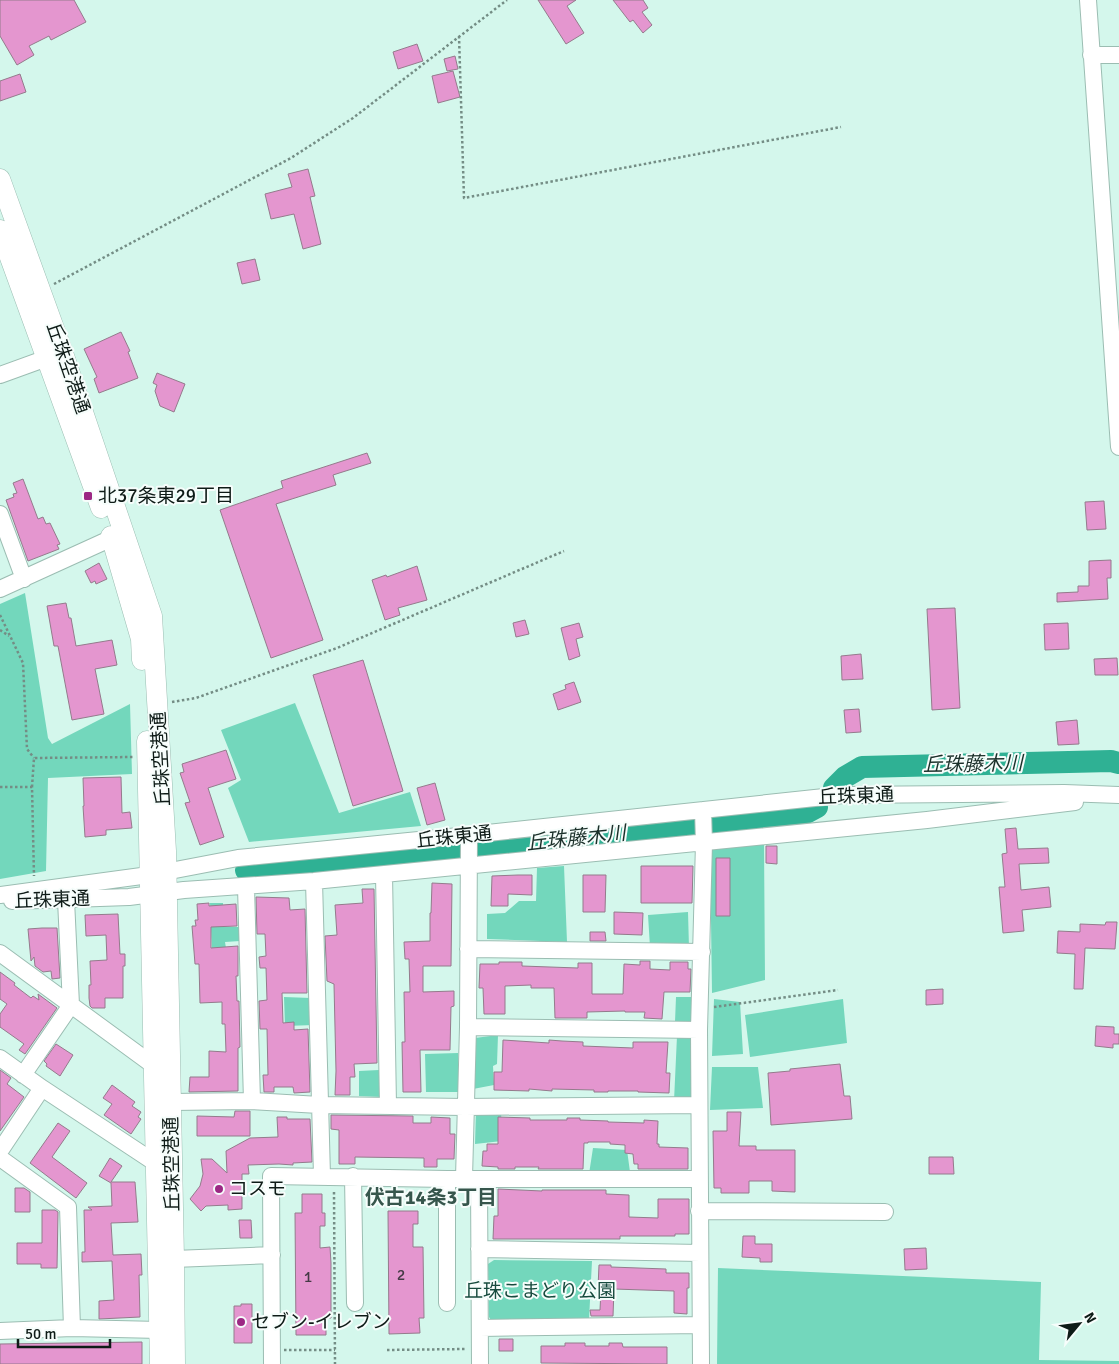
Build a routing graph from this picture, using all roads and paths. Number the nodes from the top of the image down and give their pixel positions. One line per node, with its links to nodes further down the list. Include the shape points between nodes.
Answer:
1 (507, 0): 3 (path)
2 (1088, 0): 4 (street)
3 (459, 36): 6 (path, via 464,198); 10 (path, via 353,118 291,158)
4 (1091, 55): 5 (street); 9 (street)
5 (1119, 55)
6 (841, 128)
7 (0, 180): 10 (main road, 丘珠空港通)
8 (0, 230): 11 (main road, 丘珠空港通)
9 (1113, 275): 13 (street)
10 (40, 291): 11 (main road, 丘珠空港通)
11 (55, 356): 12 (street); 15 (main road, 丘珠空港通)
12 (0, 375)
13 (1119, 447)
14 (0, 514): 17 (street)
15 (118, 535): 17 (street); 22 (main road, 丘珠空港通, via 152,616); 34 (main road, 丘珠空港通, via 141,639)
16 (564, 551): 22 (path, via 337,648 196,698)
17 (24, 579): 18 (street)
18 (0, 589)
19 (0, 615): 21 (path)
20 (0, 630): 21 (path)
21 (11, 638): 24 (path, via 23,663 27,750)
22 (158, 704): 34 (main road, 丘珠空港通)
23 (135, 757): 24 (path)
24 (34, 758): 26 (path)
25 (0, 787): 26 (path)
26 (32, 787): 36 (path)
27 (1119, 795): 28 (street, 丘珠東通, via 843,795); 30 (street, 丘珠東通, via 927,820)
28 (703, 810): 29 (street, 丘珠東通); 30 (street)
29 (469, 835): 31 (street); 34 (street, 丘珠東通, via 238,858)
30 (704, 843): 31 (street, 丘珠東通); 41 (street)
31 (469, 865): 32 (street, 丘珠東通); 40 (street)
32 (384, 874): 33 (street, 丘珠東通); 55 (street)
33 (314, 881): 35 (street, 丘珠東通); 54 (street)
34 (158, 884): 35 (street, 丘珠東通, via 184,890); 36 (street, 丘珠東通); 38 (street, 丘珠東通); 49 (main road, 丘珠空港通); 53 (main road, 丘珠空港通)
35 (246, 887): 52 (street)
36 (33, 890): 37 (street, 丘珠東通)
37 (0, 895)
38 (66, 900): 39 (street, 丘珠東通); 44 (street)
39 (0, 902)
40 (468, 949): 41 (street); 46 (street)
41 (702, 952): 45 (street)
42 (0, 953): 44 (street)
43 (838, 990): 45 (path)
44 (71, 1005): 49 (street); 50 (street)
45 (700, 1010): 47 (street)
46 (468, 1027): 47 (street); 57 (street)
47 (699, 1030): 56 (street)
48 (0, 1058): 50 (street)
49 (153, 1064): 60 (main road, 丘珠空港通)
50 (23, 1075): 51 (street)
51 (42, 1088): 58 (street); 60 (street)
52 (252, 1101): 53 (street); 54 (street)
53 (171, 1102): 60 (main road, 丘珠空港通)
54 (319, 1105): 55 (street); 65 (street)
55 (388, 1105): 57 (street)
56 (699, 1105): 57 (street); 63 (street)
57 (465, 1107): 62 (street)
58 (0, 1151)
59 (0, 1158): 76 (street, via 68,1207)
60 (165, 1165): 71 (main road, 丘珠空港通); 78 (main road, 丘珠空港通)
61 (353, 1176): 64 (street); 65 (street); 72 (street)
62 (472, 1179): 63 (street); 64 (street); 68 (street)
63 (699, 1179): 66 (street)
64 (447, 1180): 73 (street)
65 (328, 1181): 70 (street, via 272,1176); 81 (path)
66 (699, 1212): 67 (street); 69 (street)
67 (885, 1212)
68 (479, 1249): 69 (street); 77 (street)
69 (700, 1253): 75 (street)
70 (272, 1255): 71 (street); 83 (street)
71 (174, 1260): 85 (main road, 丘珠空港通)
72 (355, 1303)
73 (447, 1303)
74 (0, 1320): 79 (street)
75 (700, 1325): 77 (street); 88 (street)
76 (72, 1328): 78 (street); 79 (street)
77 (480, 1328): 87 (street)
78 (160, 1330): 84 (main road, 丘珠空港通)
79 (0, 1331)
80 (473, 1349): 82 (path)
81 (335, 1350): 83 (path); 86 (path)
82 (387, 1350)
83 (276, 1357)
84 (160, 1364)
85 (175, 1364)
86 (336, 1364)
87 (480, 1364)
88 (701, 1364)

